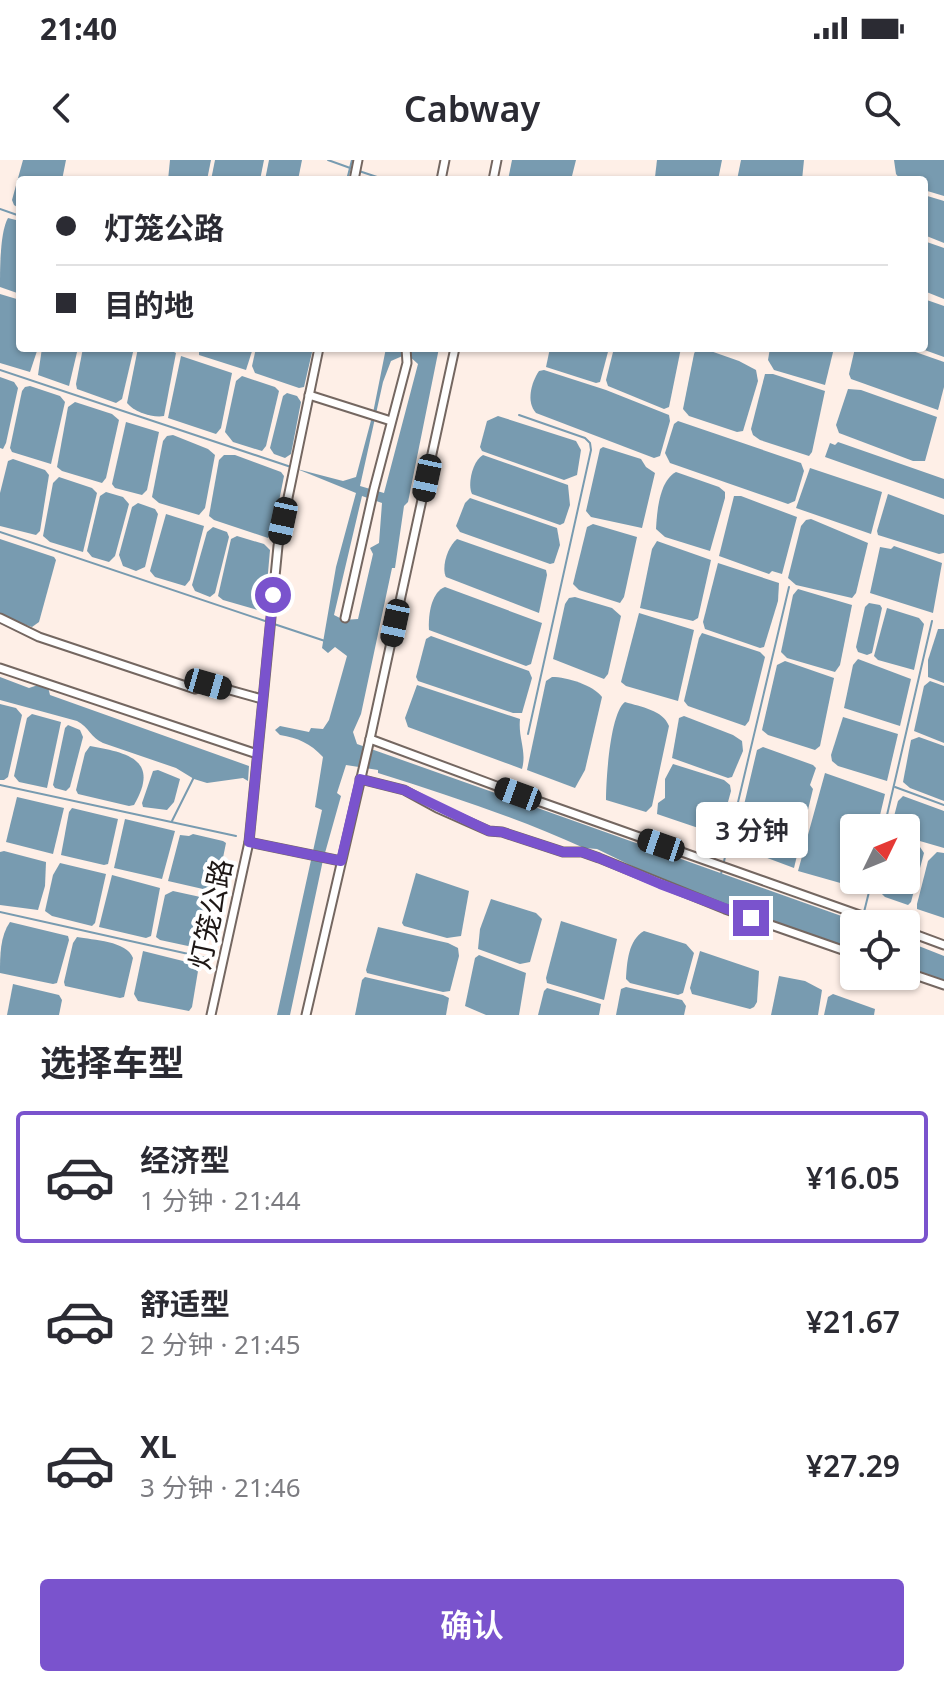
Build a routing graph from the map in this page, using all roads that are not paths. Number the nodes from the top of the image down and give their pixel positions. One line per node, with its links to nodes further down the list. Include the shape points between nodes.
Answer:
1 (318, 352): 4 (street, 灯笼公路)
2 (406, 352): 7 (street)
3 (454, 352): 10 (street)
4 (309, 395): 5 (street); 9 (street, 灯笼公路, via 278,546)
5 (391, 421)
6 (0, 618): 9 (street, via 39,637 195,689 208,684)
7 (345, 618)
8 (0, 668): 11 (street)
9 (262, 699): 11 (street, 灯笼公路)
10 (370, 739): 12 (street); 15 (street)
11 (257, 754): 13 (street, 灯笼公路)
12 (360, 779): 14 (street); 18 (street, via 404,790 489,831 563,852 582,852)
13 (249, 842): 14 (street); 21 (street, 灯笼公路)
14 (341, 861): 22 (street)
15 (846, 910)
16 (920, 936): 17 (street)
17 (944, 945)
18 (840, 949)
19 (920, 977): 20 (street)
20 (944, 985)
21 (211, 1015)
22 (306, 1015)

